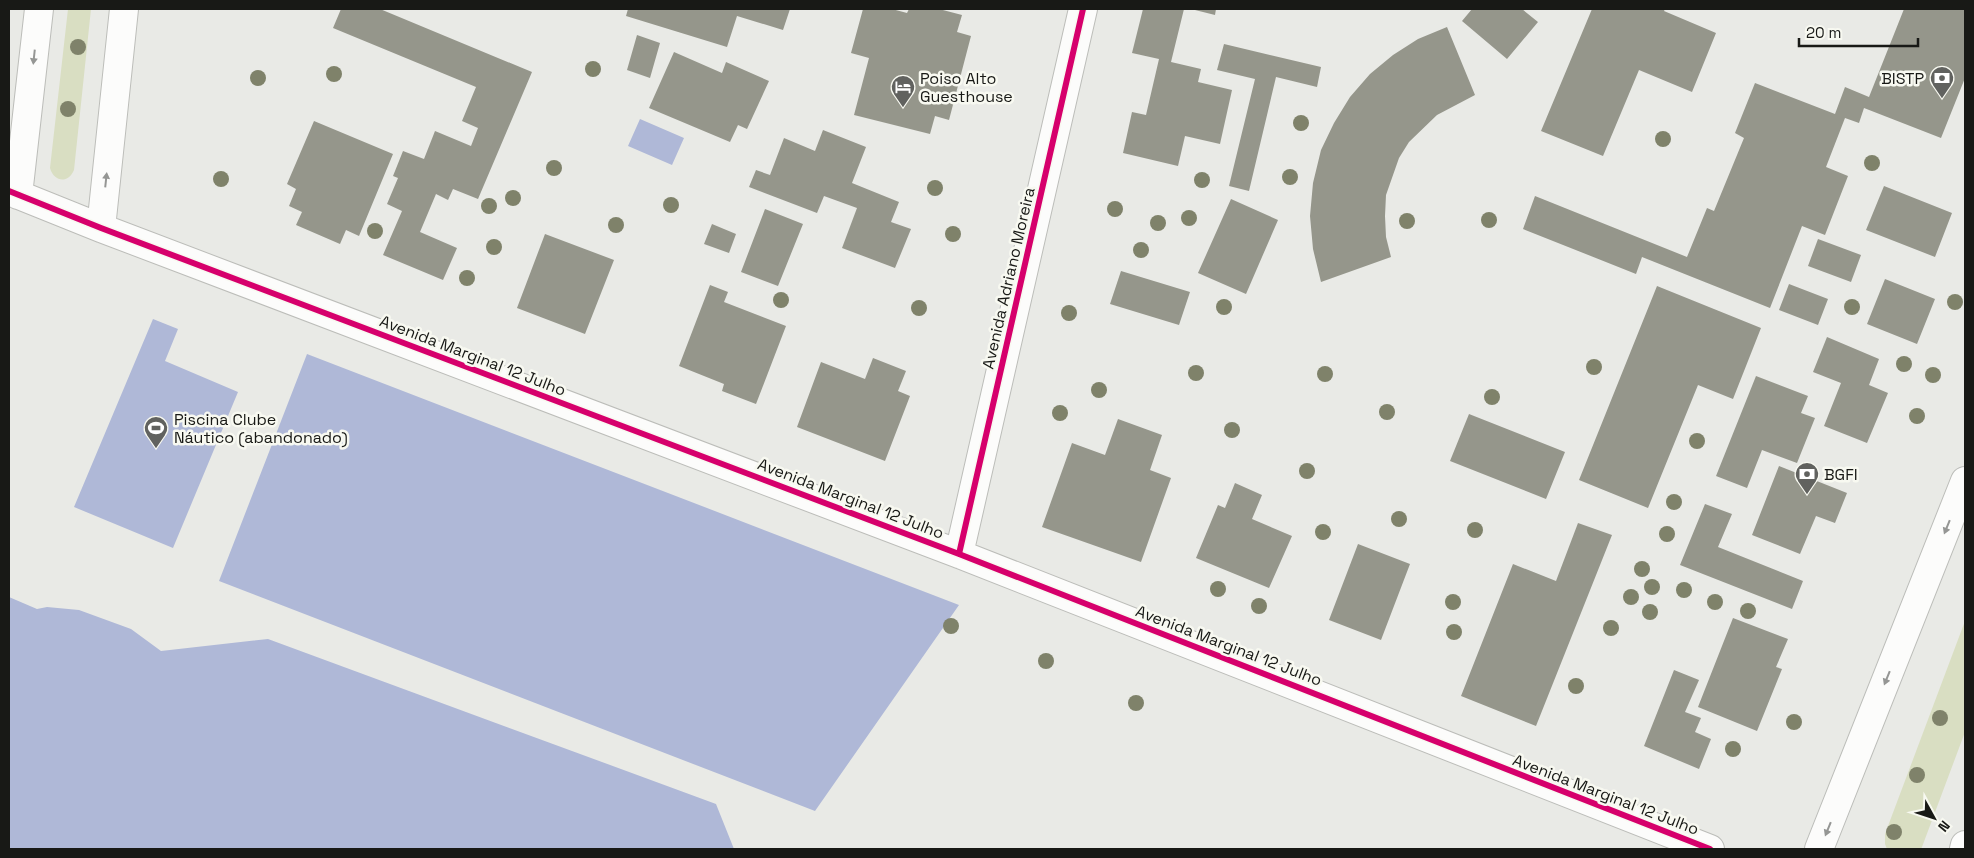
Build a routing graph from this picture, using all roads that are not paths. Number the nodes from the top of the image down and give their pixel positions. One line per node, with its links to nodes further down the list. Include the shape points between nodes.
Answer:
1 (39, 9): 4 (street, one-way to 4)
2 (124, 9): 5 (street, one-way to 2)
3 (1083, 9): 7 (street, Avenida Adriano Moreira)
4 (13, 193): 5 (street, Avenida Marginal 12 Julho)
5 (101, 228): 7 (street, Avenida Marginal 12 Julho)
6 (1965, 481): 10 (street, one-way to 10)
7 (959, 554): 9 (street, Avenida Marginal 12 Julho)
8 (1965, 845): 11 (street)
9 (1710, 849)
10 (1820, 849)
11 (1964, 849)

